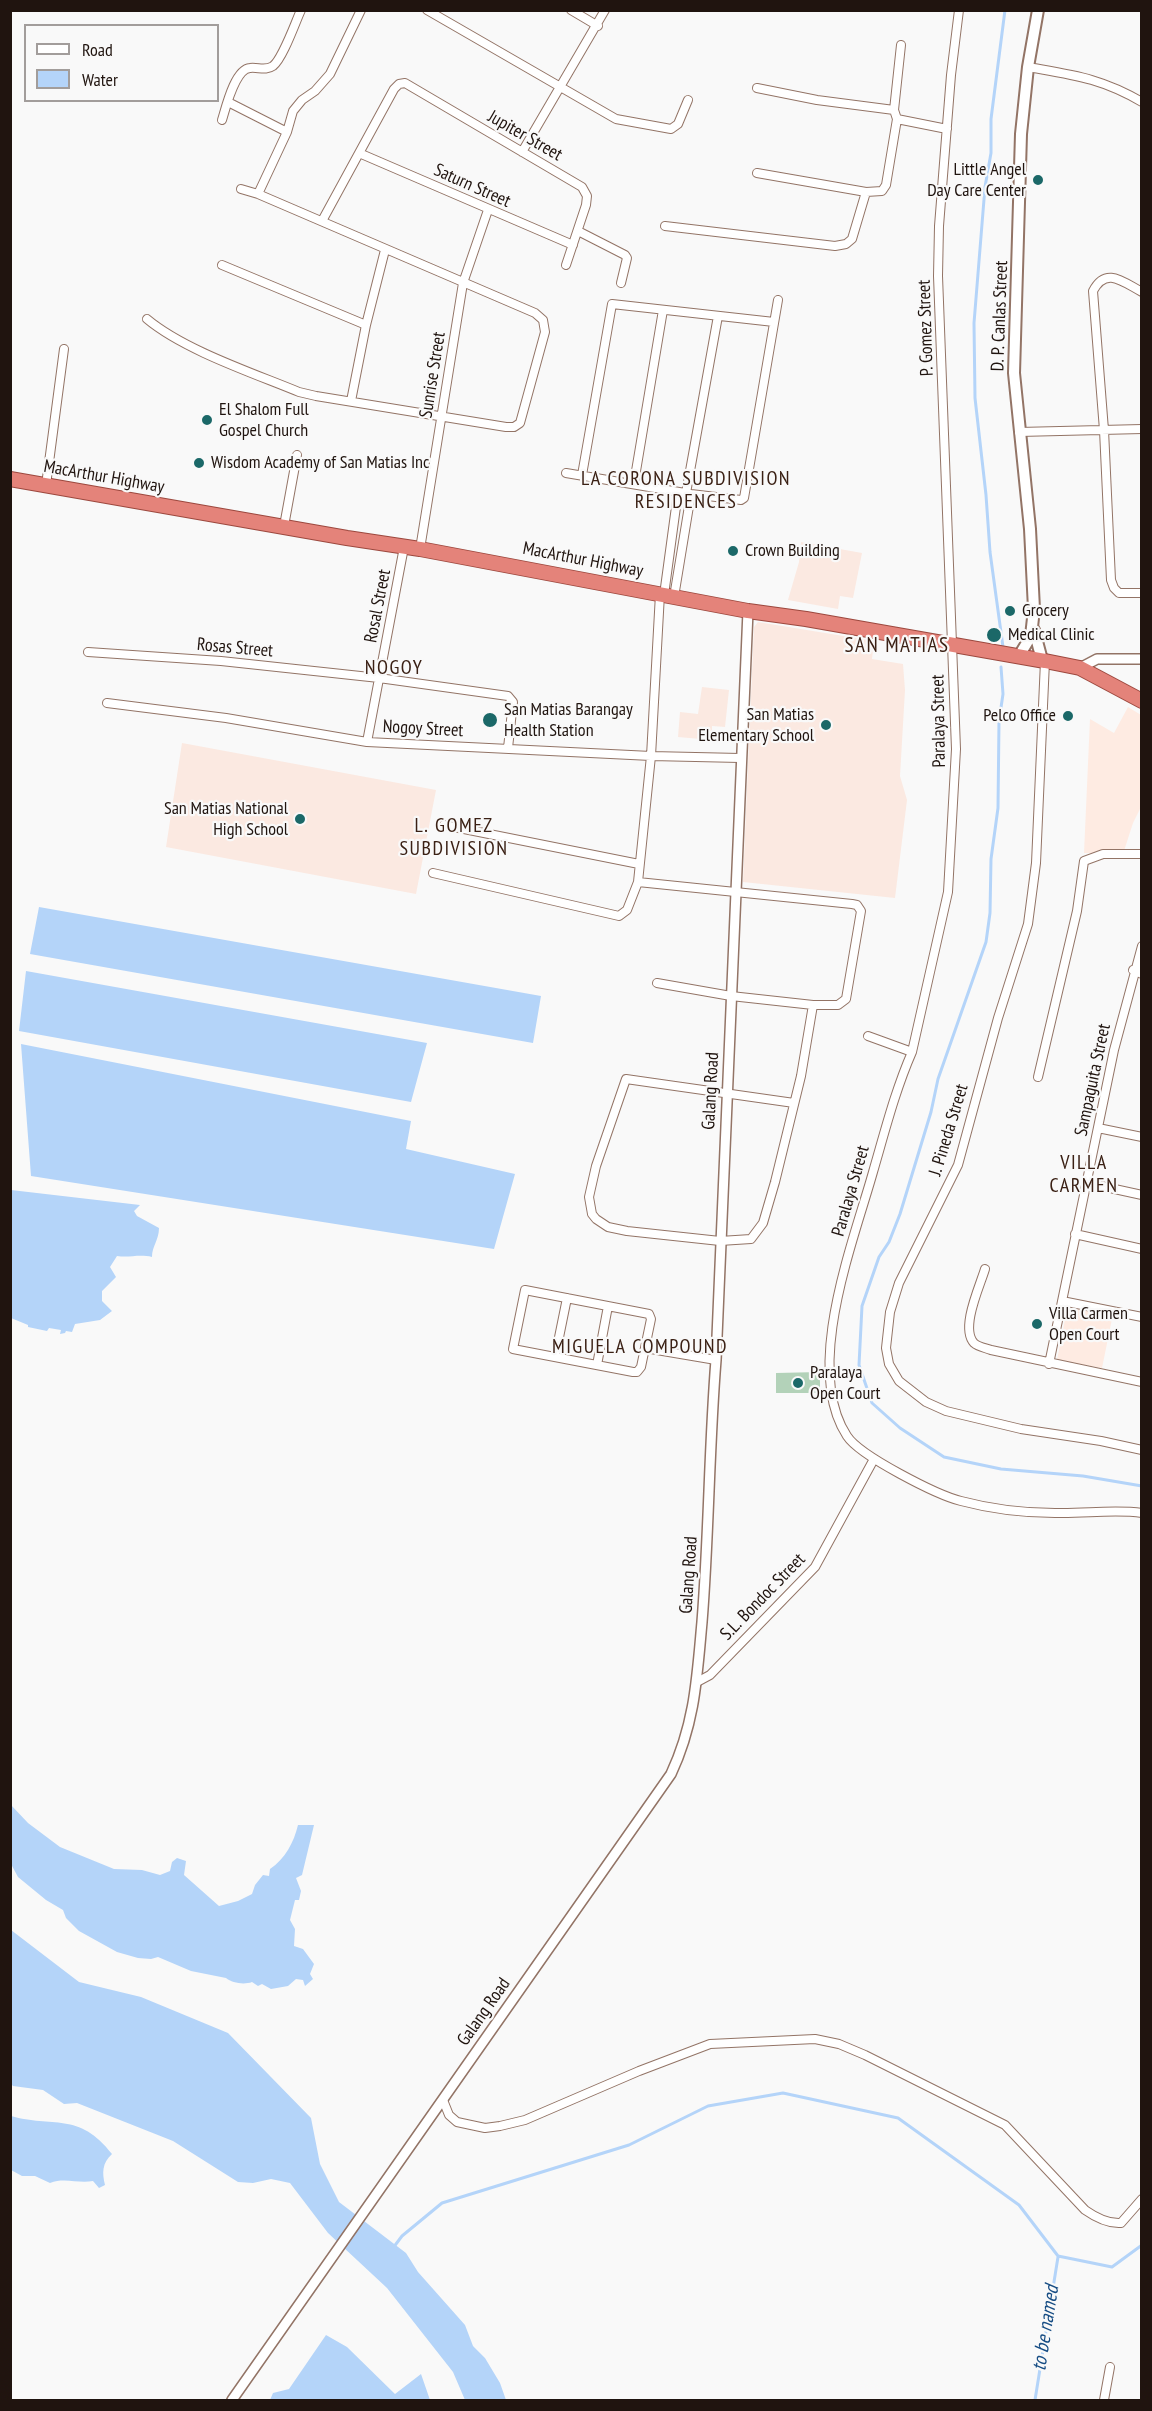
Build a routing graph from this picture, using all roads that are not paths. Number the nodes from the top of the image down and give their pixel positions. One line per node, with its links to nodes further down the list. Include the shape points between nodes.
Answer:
1 (301, 10): 14 (street, via 277,62 266,69 241,71)
2 (361, 10): 20 (street, via 330,74 293,111)
3 (426, 10): 12 (street)
4 (571, 10): 8 (street)
5 (605, 10): 8 (street)
6 (959, 10): 19 (street, P. Gomez Street)
7 (1038, 10): 10 (main road, D. P. Canlas Street)
8 (598, 26): 12 (street)
9 (901, 45): 16 (street)
10 (1028, 67): 15 (street, via 1095,80); 49 (main road, D. P. Canlas Street, via 1021,134 1014,373)
11 (757, 88): 16 (street)
12 (559, 89): 13 (street, via 616,119 671,129 678,123); 21 (street)
13 (688, 100)
14 (228, 102): 18 (street); 20 (street)
15 (1142, 102)
16 (894, 110): 17 (street)
17 (897, 119): 19 (street); 25 (street, via 886,185 882,191)
18 (222, 120)
19 (947, 129): 64 (street, P. Gomez Street, via 938,291)
20 (287, 132): 26 (street)
21 (522, 152): 22 (street, Jupiter Street, via 405,83 399,84); 30 (street, Jupiter Street, via 582,187 587,196)
22 (359, 153): 27 (street, Saturn Street); 28 (street)
23 (757, 173): 25 (street)
24 (241, 189): 26 (street)
25 (866, 192): 29 (street, via 852,239 835,246)
26 (258, 194): 28 (street)
27 (488, 210): 31 (street, Saturn Street); 35 (street, Sunrise Street)
28 (322, 222): 32 (street)
29 (665, 226)
30 (578, 231): 31 (street, Jupiter Street); 36 (street, via 625,255)
31 (573, 245): 34 (street, Jupiter Street)
32 (385, 250): 35 (street); 43 (street)
33 (222, 265): 43 (street)
34 (566, 266)
35 (463, 283): 46 (street, Sunrise Street); 46 (street, via 535,313 543,320 545,332 520,423 507,427)
36 (621, 283)
37 (1142, 292): 48 (street, via 1111,277 1098,282 1093,291)
38 (778, 300): 42 (street)
39 (663, 310): 40 (street); 52 (street, via 612,304); 54 (street)
40 (718, 316): 42 (street); 56 (street)
41 (147, 319): 45 (street, via 162,332 299,392)
42 (774, 322): 56 (street, via 746,496 741,500)
43 (366, 325): 45 (street)
44 (64, 349): 55 (street)
45 (351, 401): 46 (street)
46 (442, 417): 59 (street, Sunrise Street)
47 (1142, 429): 48 (street)
48 (1104, 430): 49 (street); 60 (street, via 1111,580 1119,593)
49 (1019, 432): 63 (main road, D. P. Canlas Street, via 1035,584)
50 (297, 455): 57 (street)
51 (567, 473): 52 (street)
52 (582, 475): 54 (street)
53 (10, 479): 55 (highway, MacArthur Highway)
54 (634, 483): 56 (street)
55 (46, 485): 57 (highway, MacArthur Highway)
56 (685, 493): 61 (street); 61 (street)
57 (284, 526): 58 (highway, MacArthur Highway)
58 (404, 547): 59 (highway, MacArthur Highway); 70 (street, Rosal Street)
59 (420, 549): 61 (highway, MacArthur Highway)
60 (1142, 593)
61 (666, 595): 62 (highway, MacArthur Highway); 75 (street)
62 (748, 611): 64 (highway, MacArthur Highway); 76 (street, Galang Road)
63 (1033, 624): 66 (main road, D. P. Canlas Street); 68 (main road, D. P. Canlas Street)
64 (951, 644): 66 (highway, MacArthur Highway); 90 (street, Paralaya Street, via 956,749 948,892)
65 (88, 652): 70 (street, Rosas Street)
66 (1019, 656): 68 (highway, MacArthur Highway)
67 (1142, 659): 69 (street, via 1097,659)
68 (1043, 660): 69 (highway, MacArthur Highway); 112 (street, J. Pineda Street, via 1036,863 1028,924 958,1166 899,1283 890,1312 886,1348 889,1364 899,1381 946,1411 1021,1429)
69 (1080, 668): 71 (highway, MacArthur Highway)
70 (379, 678): 73 (street, Rosal Street); 74 (street, Rosas Street, via 508,696 513,702)
71 (1142, 700)
72 (107, 703): 73 (street, Nogoy Street)
73 (367, 742): 74 (street, Nogoy Street)
74 (508, 748): 75 (street, Nogoy Street)
75 (651, 756): 76 (street, Nogoy Street); 79 (street)
76 (740, 758): 82 (street, Galang Road)
77 (444, 825): 79 (street)
78 (1142, 854): 91 (street, via 1103,855 1084,861 1077,911)
79 (639, 864): 81 (street)
80 (433, 873): 81 (street, via 619,916 627,910)
81 (638, 882): 82 (street)
82 (735, 890): 87 (street, Galang Road); 88 (street, via 860,907 846,999 838,1005)
83 (1142, 945): 84 (street, Sampaguita Street)
84 (1133, 970): 85 (street); 94 (street, Sampaguita Street)
85 (1142, 974)
86 (657, 983): 87 (street)
87 (731, 996): 88 (street); 92 (street, Galang Road)
88 (813, 1005): 93 (street)
89 (868, 1036): 90 (street)
90 (912, 1052): 113 (street, Paralaya Street, via 846,1260 832,1332 830,1386 835,1411 848,1437)
91 (1038, 1077)
92 (727, 1093): 93 (street); 99 (street, Galang Road); 99 (street, via 626,1079 589,1197 592,1214 608,1227)
93 (794, 1103): 99 (street, via 763,1223 751,1239)
94 (1098, 1128): 95 (street); 96 (street, Sampaguita Street)
95 (1142, 1137)
96 (1087, 1183): 97 (street); 98 (street, Sampaguita Street)
97 (1142, 1195)
98 (1076, 1234): 100 (street); 103 (street, Sampaguita Street)
99 (720, 1241): 108 (street, Galang Road)
100 (1142, 1249)
101 (985, 1269): 109 (street, via 969,1336 975,1344 991,1350)
102 (567, 1298): 104 (street); 107 (street); 107 (street, via 525,1290 513,1349)
103 (1062, 1301): 105 (street); 109 (street, Sampaguita Street)
104 (608, 1306): 106 (street, via 649,1314); 110 (street)
105 (1142, 1317)
106 (645, 1348): 108 (street); 110 (street, via 637,1371)
107 (555, 1358): 110 (street)
108 (716, 1360): 115 (street, Galang Road, via 708,1554)
109 (1049, 1364): 111 (street)
110 (597, 1365)
111 (1142, 1382)
112 (1142, 1450)
113 (874, 1459): 114 (street, Paralaya Street, via 958,1501 1009,1511); 115 (street, S.L. Bondoc Street, via 815,1567 710,1675)
114 (1142, 1513)
115 (697, 1682): 116 (street, Galang Road, via 684,1746 671,1774)
116 (440, 2104): 117 (street, via 457,2122 485,2128 500,2126 525,2120 711,2044 815,2039 839,2044 875,2060 1005,2125 1095,2217 1121,2223); 119 (street, Galang Road)
117 (1142, 2199)
118 (1110, 2367): 120 (street)
119 (232, 2400)
120 (1104, 2400)

